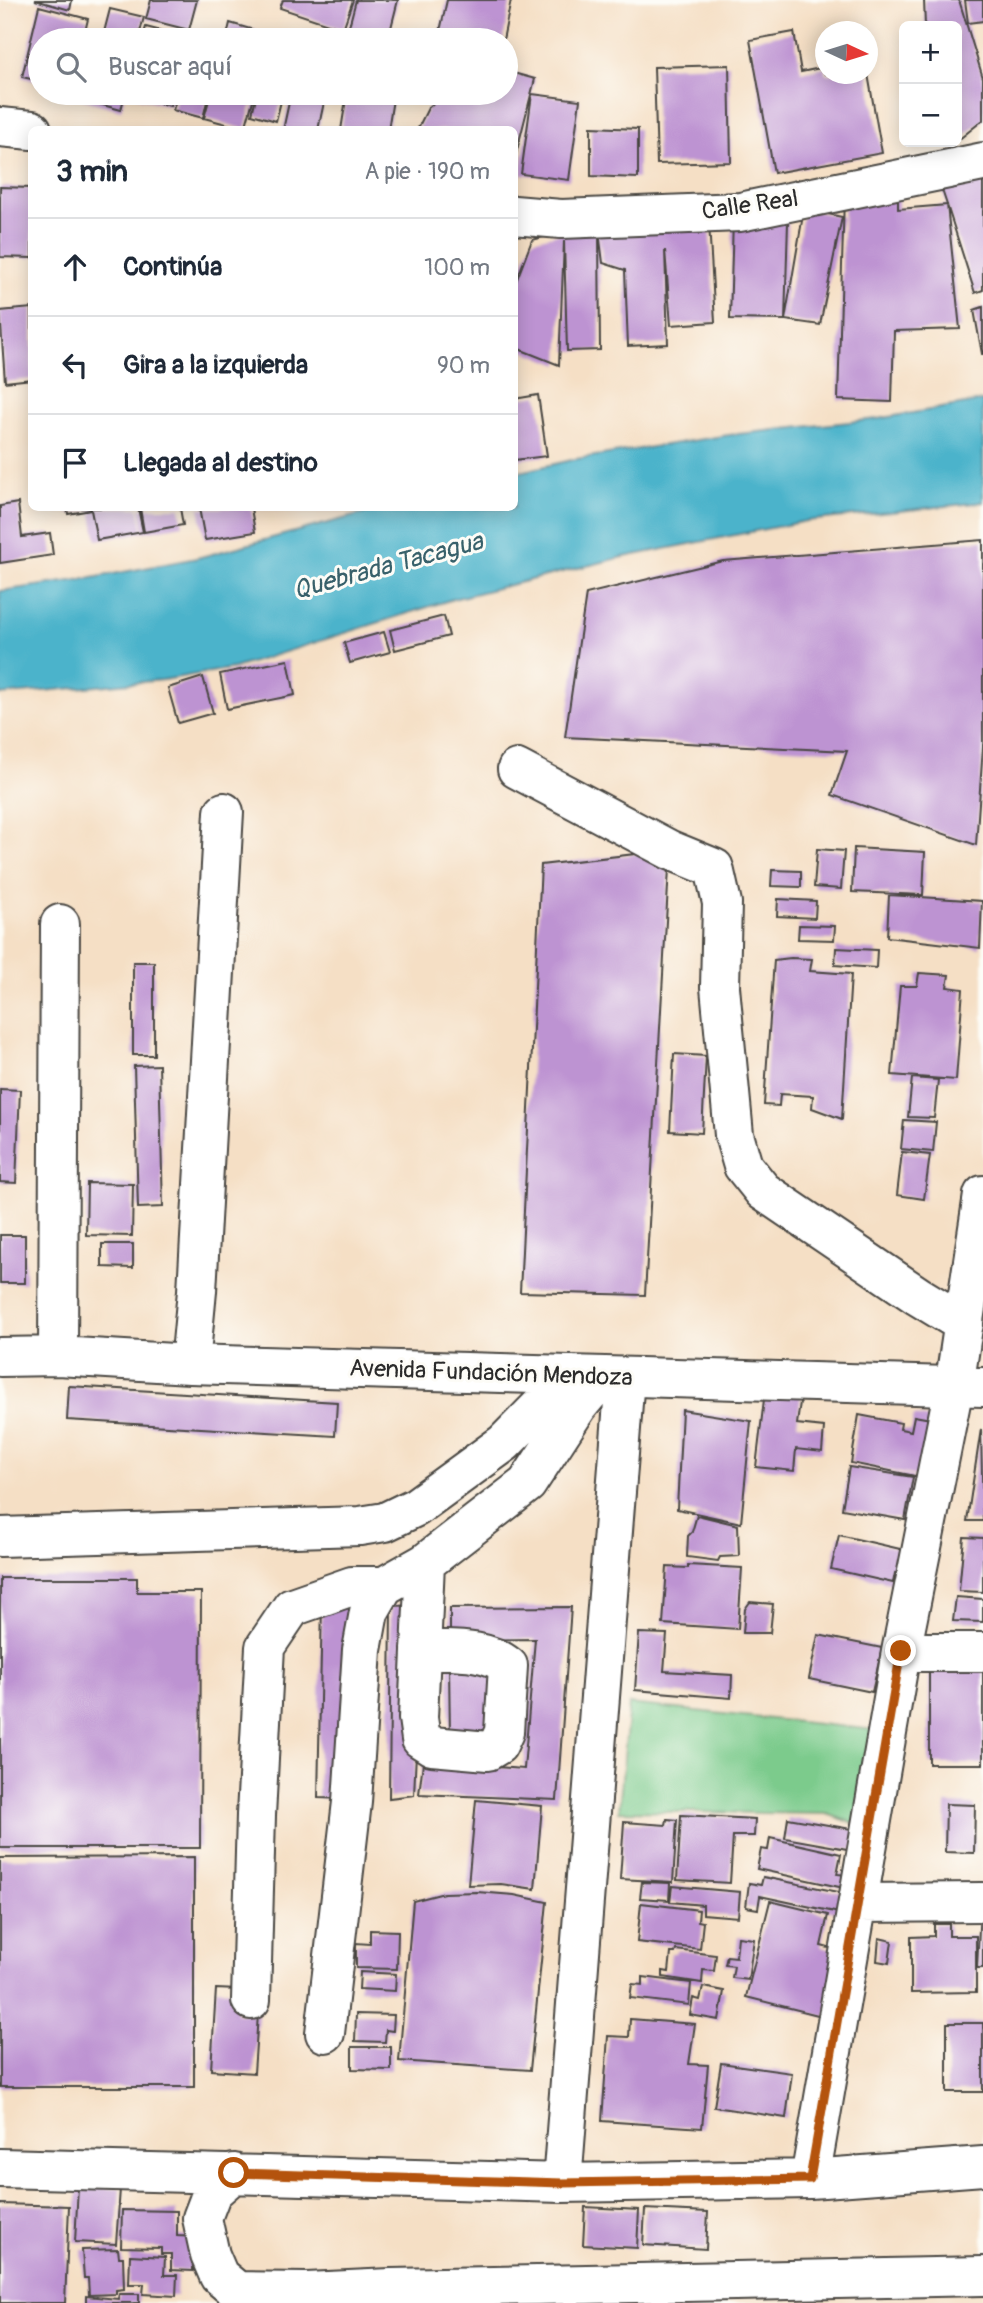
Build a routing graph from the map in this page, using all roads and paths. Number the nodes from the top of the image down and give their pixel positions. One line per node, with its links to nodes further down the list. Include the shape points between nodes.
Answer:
1 (0, 127): 2 (street)
2 (28, 130)
3 (983, 162): 4 (street, Calle Real, via 740,212 561,219)
4 (518, 215)
5 (517, 769): 9 (street, via 670,850 714,868 722,903 720,987 734,1135 743,1166 763,1191)
6 (224, 812): 12 (street)
7 (60, 924): 10 (street)
8 (983, 1195): 9 (street)
9 (964, 1324): 14 (street)
10 (58, 1356): 11 (street, Avenida Fundación Mendoza); 12 (street, Avenida Fundación Mendoza)
11 (0, 1357)
12 (190, 1364): 13 (street, Avenida Fundación Mendoza)
13 (600, 1376): 14 (street, Avenida Fundación Mendoza); 15 (street, via 416,1507 385,1522); 16 (street, via 527,1484); 29 (street)
14 (969, 1387): 19 (street)
15 (0, 1537)
16 (425, 1563): 17 (street); 18 (street)
17 (384, 1586): 23 (street, via 352,1586 292,1607 265,1647); 24 (street, via 369,1612 362,1650 352,1802)
18 (421, 1649)
19 (901, 1651): 20 (street); 22 (street)
20 (983, 1652)
21 (983, 1902): 22 (street)
22 (858, 1903): 28 (street)
23 (251, 2000)
24 (325, 2033)
25 (983, 2166): 28 (street)
26 (0, 2168): 27 (street)
27 (234, 2173): 29 (street); 30 (street, via 212,2192 202,2218 219,2276 237,2291)
28 (810, 2179): 29 (street)
29 (562, 2183)
30 (983, 2276)

